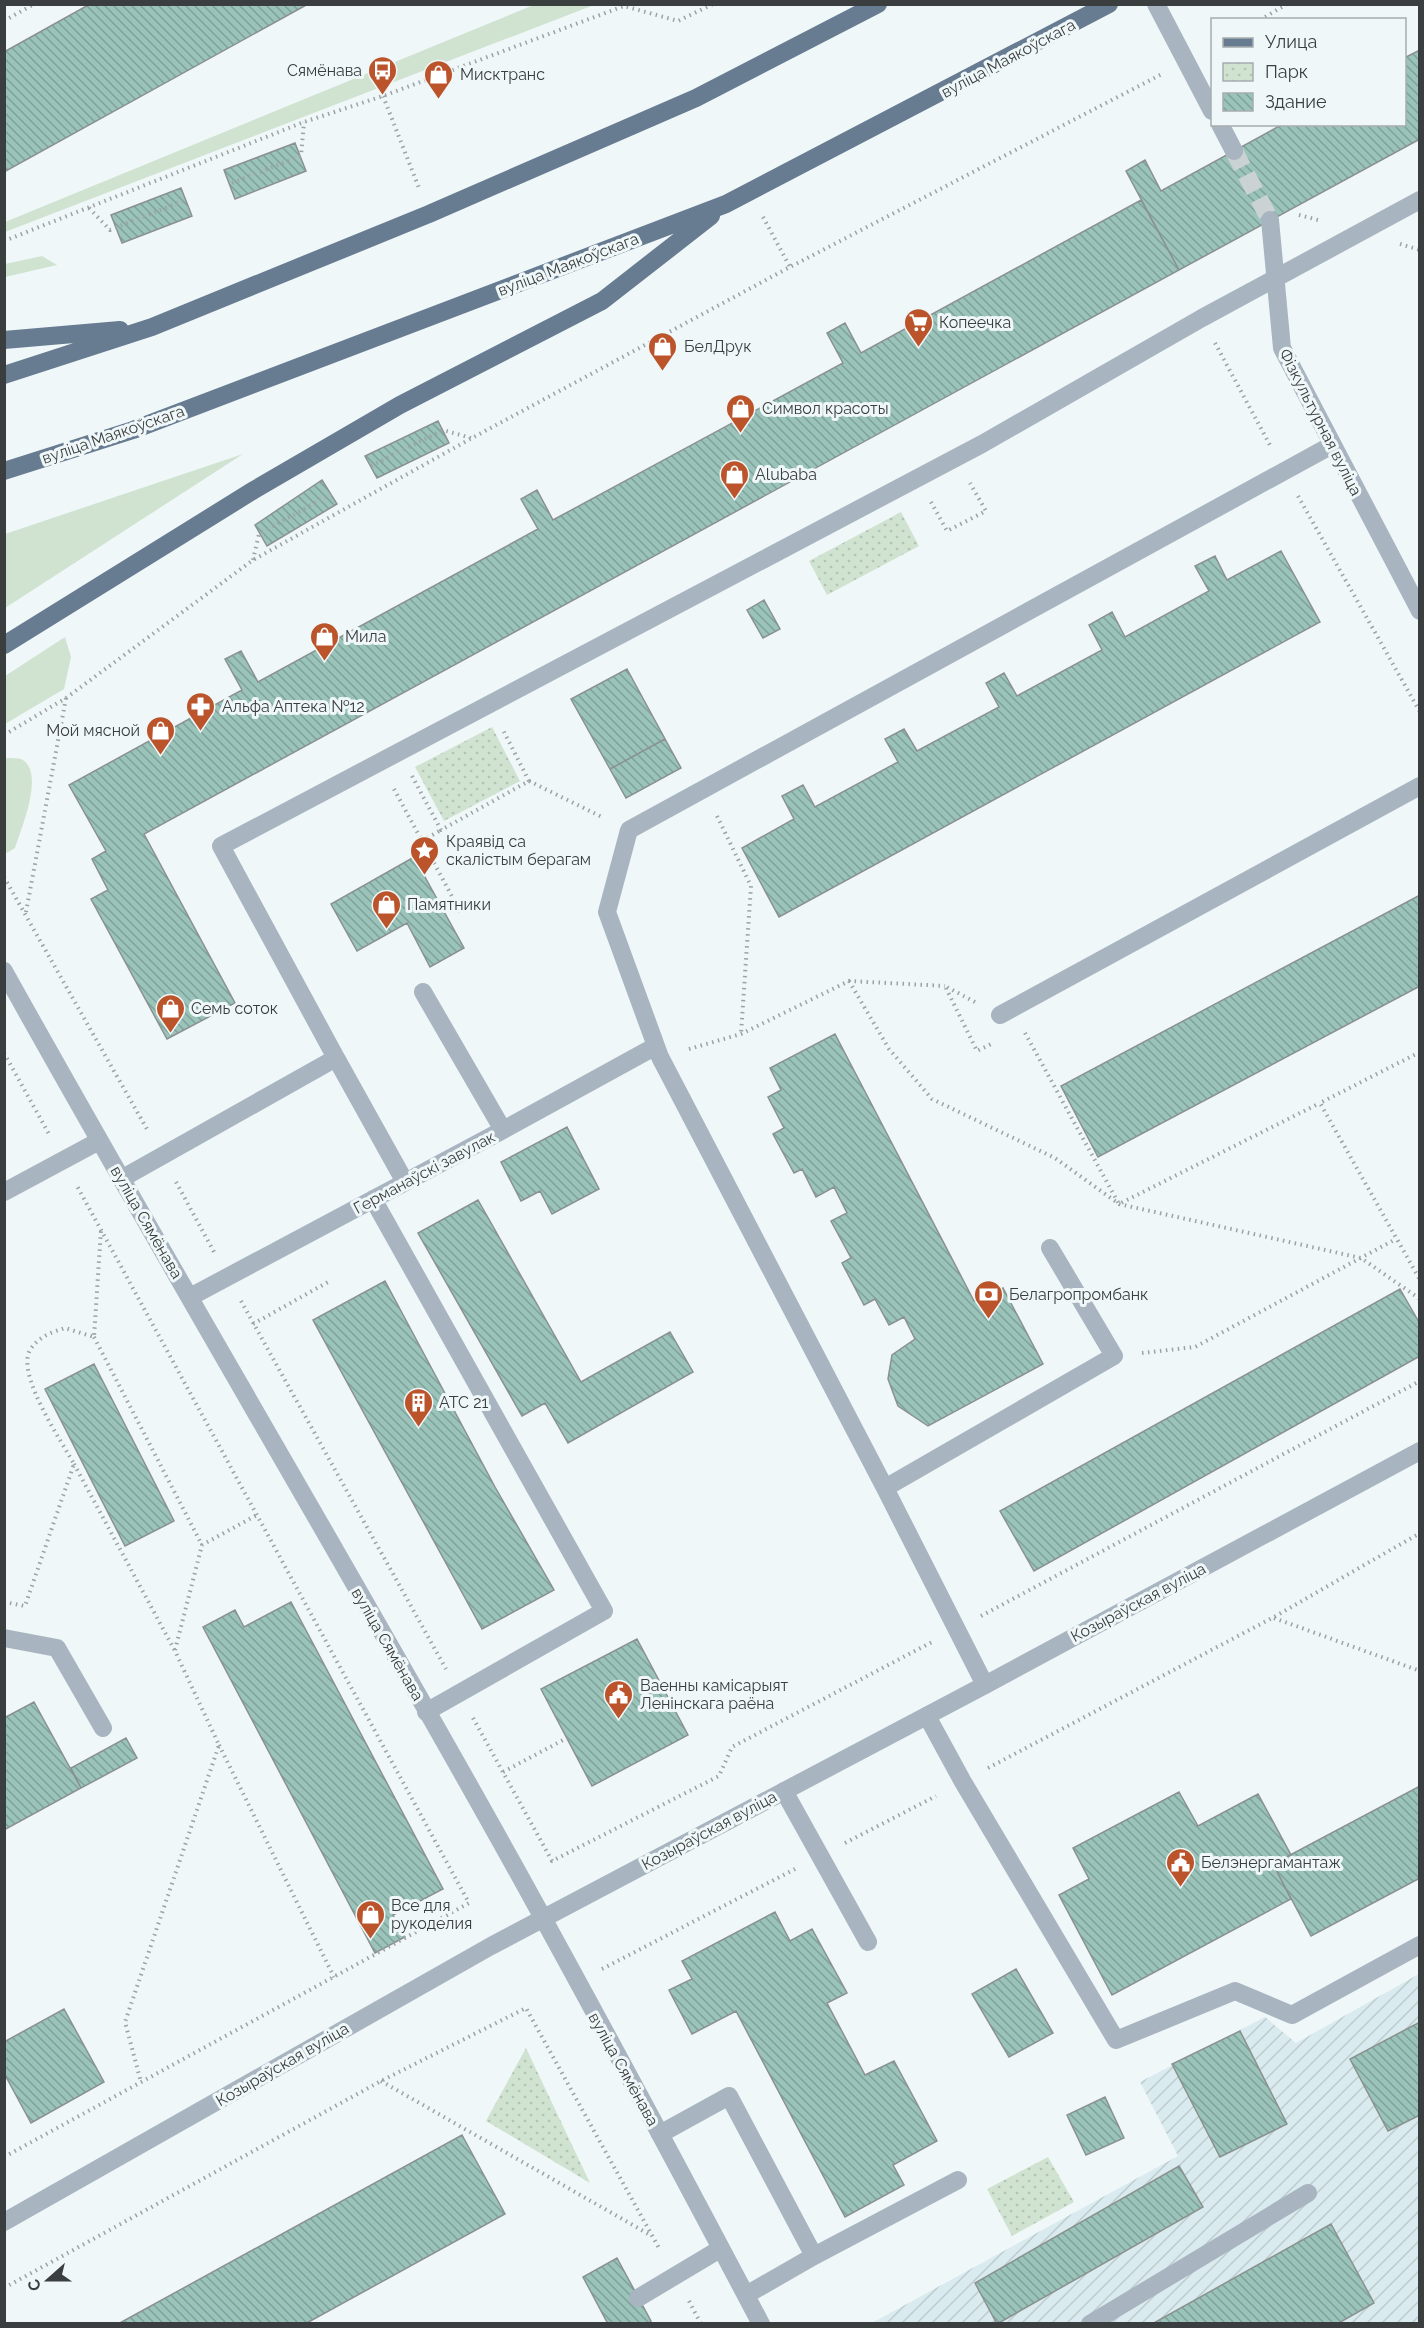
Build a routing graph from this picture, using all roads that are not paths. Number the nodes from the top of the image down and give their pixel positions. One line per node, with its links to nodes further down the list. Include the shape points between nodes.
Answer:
1 (878, 4): 11 (main road, via 696,98 429,214)
2 (1156, 4): 4 (street)
3 (1100, 6): 8 (main road, вуліца Маякоўскага)
4 (1211, 109)
5 (1221, 126): 6 (street)
6 (1234, 151)
7 (1419, 200): 10 (street)
8 (726, 204): 15 (main road, вуліца Маякоўскага, via 133,430); 17 (main road, via 602,301 400,405)
9 (1270, 220): 10 (street, Фізкультурная вуліца)
10 (1275, 278): 14 (street, Фізкультурная вуліца, via 1281,348); 23 (street, via 982,444 221,846)
11 (152, 327): 12 (main road); 13 (main road)
12 (4, 340)
13 (4, 375)
14 (1332, 445): 16 (street, Фізкультурная вуліца); 22 (street, via 629,830 607,912)
15 (4, 471)
16 (1419, 611)
17 (4, 645)
18 (1419, 786): 21 (street)
19 (4, 971): 25 (street, вуліца Сямёнава)
20 (423, 992): 24 (street)
21 (1000, 1015)
22 (658, 1052): 24 (street, Германаўскі завулак); 33 (street)
23 (336, 1058): 26 (street); 27 (street)
24 (503, 1130): 27 (street, Германаўскі завулак)
25 (99, 1141): 26 (street, вуліца Сямёнава); 28 (street)
26 (122, 1179): 31 (street, вуліца Сямёнава)
27 (405, 1182): 29 (street, Германаўскі завулак)
28 (4, 1192)
29 (373, 1199): 31 (street, Германаўскі завулак); 36 (street, via 604,1611)
30 (1050, 1248): 33 (street, via 1114,1356)
31 (190, 1297): 36 (street, вуліца Сямёнава)
32 (1419, 1451): 35 (street, Козыраўская вуліца)
33 (885, 1488): 35 (street)
34 (4, 1638): 38 (street, via 57,1648)
35 (985, 1685): 37 (street, Козыраўская вуліца)
36 (426, 1712): 40 (street, вуліца Сямёнава)
37 (927, 1716): 39 (street, Козыраўская вуліца); 42 (street, via 1116,2040 1235,1991 1292,2015)
38 (103, 1728)
39 (784, 1791): 40 (street, Козыраўская вуліца); 41 (street)
40 (542, 1918): 43 (street, вуліца Сямёнава); 46 (street, Козыраўская вуліца)
41 (868, 1942)
42 (1419, 1945)
43 (660, 2134): 47 (street, вуліца Сямёнава); 48 (street, via 729,2096)
44 (958, 2180): 48 (street)
45 (1308, 2193): 52 (street)
46 (4, 2222)
47 (720, 2248): 49 (street, вуліца Сямёнава); 50 (street)
48 (814, 2256): 49 (street)
49 (746, 2295): 51 (street, вуліца Сямёнава)
50 (638, 2298)
51 (761, 2324)
52 (1090, 2324)

